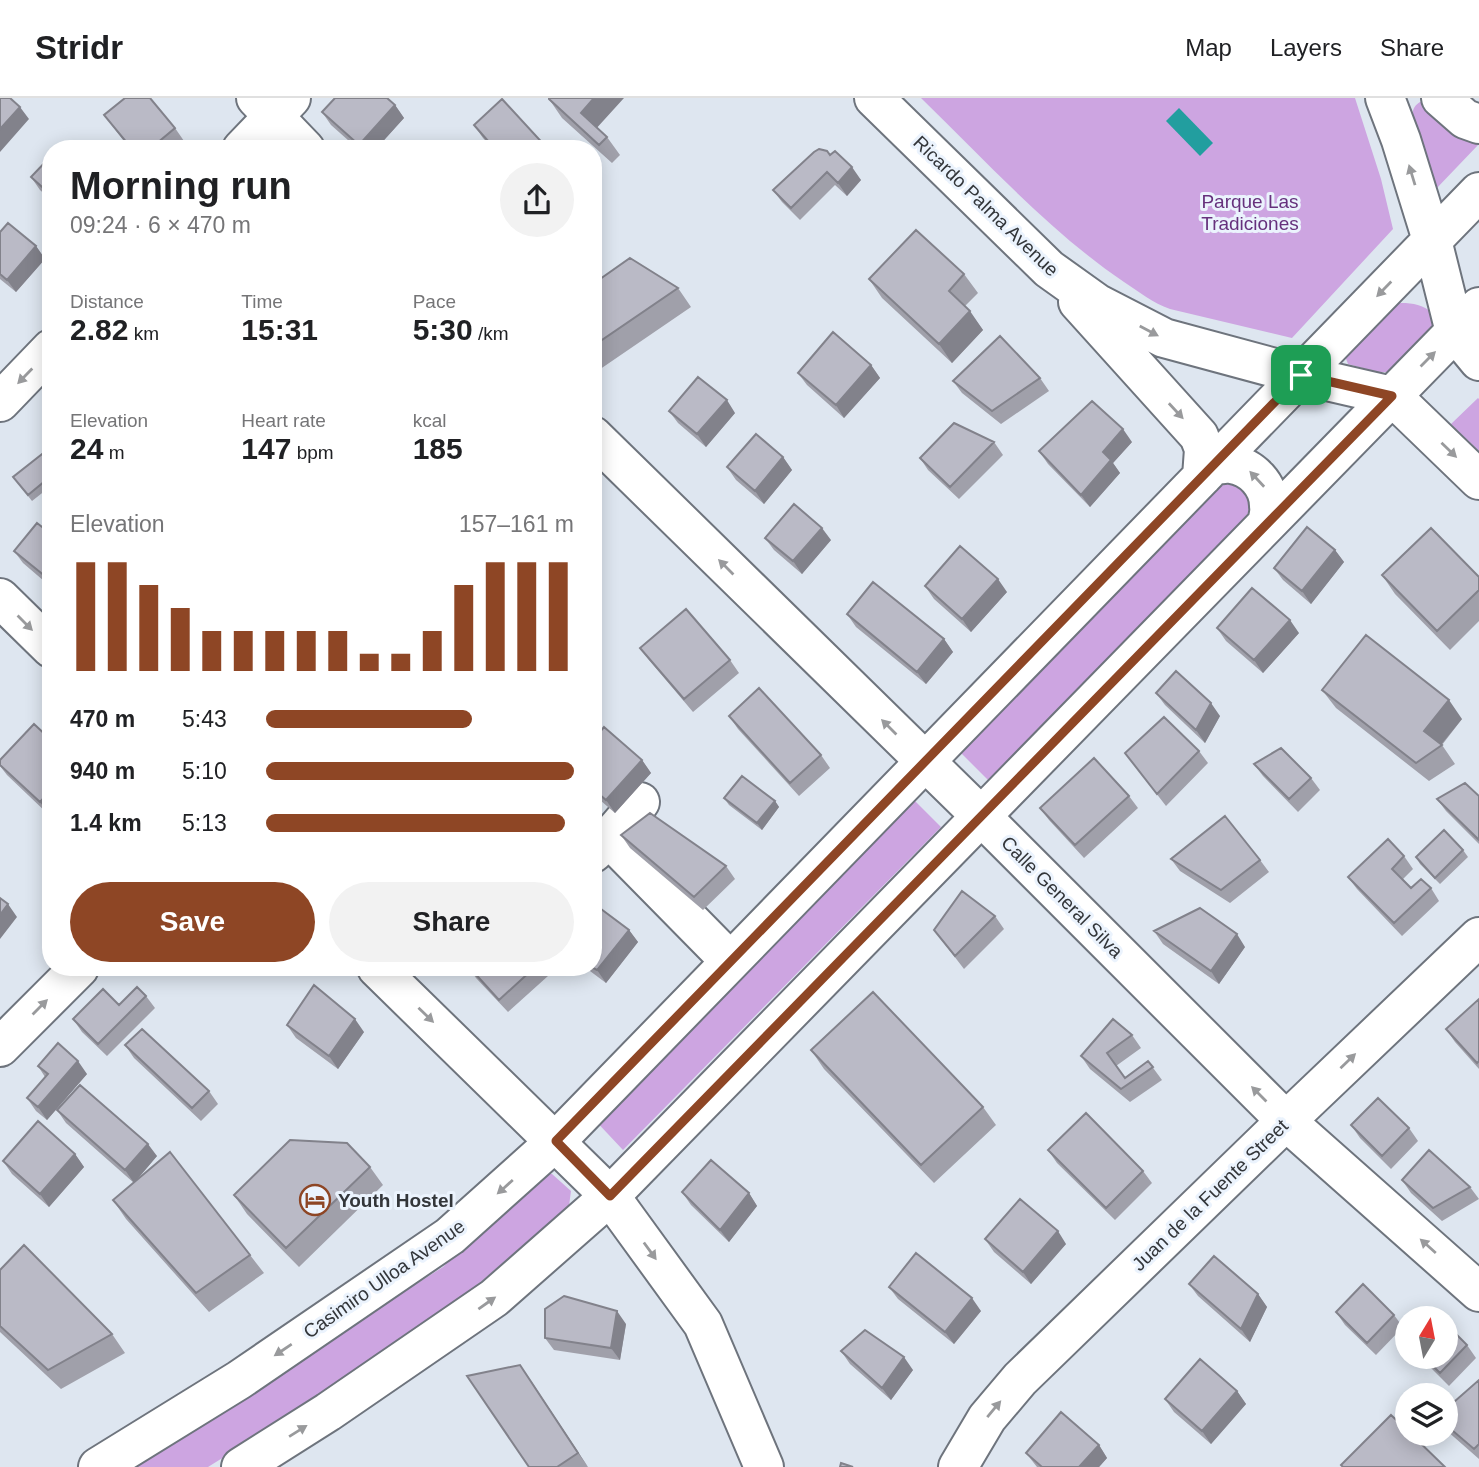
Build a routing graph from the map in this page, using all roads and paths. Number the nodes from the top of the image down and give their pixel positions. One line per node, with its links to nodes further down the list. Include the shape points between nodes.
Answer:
1 (874, 98): 10 (main road, Ricardo Palma Avenue)
2 (1385, 98): 9 (main road, one-way to 2)
3 (1441, 98): 5 (main road, via 1465,119)
4 (273, 104): 6 (main road); 7 (main road)
5 (1479, 124)
6 (248, 140)
7 (299, 140)
8 (1479, 192): 9 (main road, Casimiro Ulloa Avenue)
9 (1432, 240): 11 (main road); 14 (main road, Casimiro Ulloa Avenue, one-way to 14)
10 (1049, 269): 14 (main road, Ricardo Palma Avenue, one-way to 14, via 1098,304 1164,338); 18 (main road, one-way to 18, via 1199,436)
11 (1467, 319): 13 (main road); 15 (main road, one-way to 11)
12 (42, 358): 16 (main road, one-way to 16)
13 (1479, 361)
14 (1301, 375): 15 (main road, Ricardo Palma Avenue); 18 (main road, Casimiro Ulloa Avenue)
15 (1392, 396): 19 (main road, one-way to 19); 20 (main road)
16 (0, 402)
17 (602, 451): 23 (main road, Calle General Silva, one-way to 17)
18 (1208, 471): 20 (main road, one-way to 18, via 1267,491 1258,477 1231,464); 23 (main road, Casimiro Ulloa Avenue)
19 (1479, 480)
20 (1267, 523): 25 (main road)
21 (0, 598): 22 (main road, one-way to 22)
22 (42, 639)
23 (924, 762): 25 (main road, Calle General Silva); 29 (main road, Casimiro Ulloa Avenue)
24 (640, 802): 26 (main road)
25 (981, 816): 33 (main road, Calle General Silva, one-way to 25); 35 (main road)
26 (602, 844)
27 (602, 846): 29 (main road)
28 (1479, 937): 33 (main road, Juan de la Fuente Street, one-way to 28)
29 (730, 961): 34 (main road, Casimiro Ulloa Avenue)
30 (71, 976): 32 (main road, one-way to 30)
31 (385, 976): 34 (main road, one-way to 34)
32 (0, 1047)
33 (1286, 1121): 36 (main road, Calle General Silva, one-way to 33); 40 (main road, Juan de la Fuente Street, one-way to 33, via 987,1418 1020,1379)
34 (556, 1141): 35 (main road); 37 (main road, Casimiro Ulloa Avenue, one-way to 37, via 450,1236 239,1380)
35 (610, 1196): 38 (main road, one-way to 35, via 494,1298); 39 (main road, one-way to 39, via 703,1324)
36 (1479, 1292)
37 (98, 1467)
38 (241, 1467)
39 (764, 1467)
40 (958, 1467)

